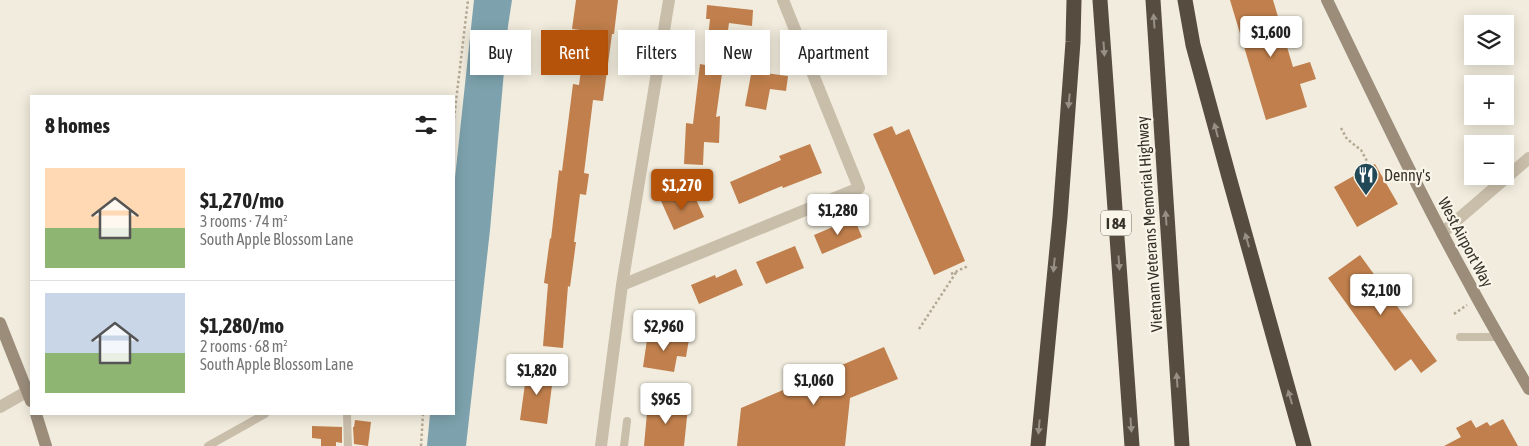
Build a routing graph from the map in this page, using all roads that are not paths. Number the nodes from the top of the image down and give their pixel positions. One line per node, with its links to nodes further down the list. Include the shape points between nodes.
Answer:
1 (669, 0): 10 (street)
2 (783, 0): 10 (street, via 859,188)
3 (1074, 0): 27 (highway, one-way to 27, via 1060,217)
4 (1100, 0): 28 (highway, Vietnam Veterans Memorial Highway / I 84, one-way to 28)
5 (1153, 0): 29 (highway, Vietnam Veterans Memorial Highway, one-way to 5)
6 (1184, 0): 21 (highway, one-way to 6, via 1193,45)
7 (1327, 0): 9 (street, West Airport Way)
8 (1529, 158): 9 (street)
9 (1442, 233): 13 (street, West Airport Way)
10 (622, 285): 25 (street)
11 (0, 323): 15 (street)
12 (1460, 337): 13 (lane)
13 (1500, 337): 14 (street, West Airport Way)
14 (1529, 389)
15 (30, 396): 16 (street)
16 (0, 407)
17 (36, 415): 22 (street)
18 (263, 415): 23 (lane)
19 (347, 415): 24 (lane)
20 (627, 421): 26 (lane)
21 (1304, 445)
22 (46, 446)
23 (208, 446)
24 (348, 446)
25 (601, 446)
26 (624, 446)
27 (1038, 446)
28 (1132, 446)
29 (1182, 446)

